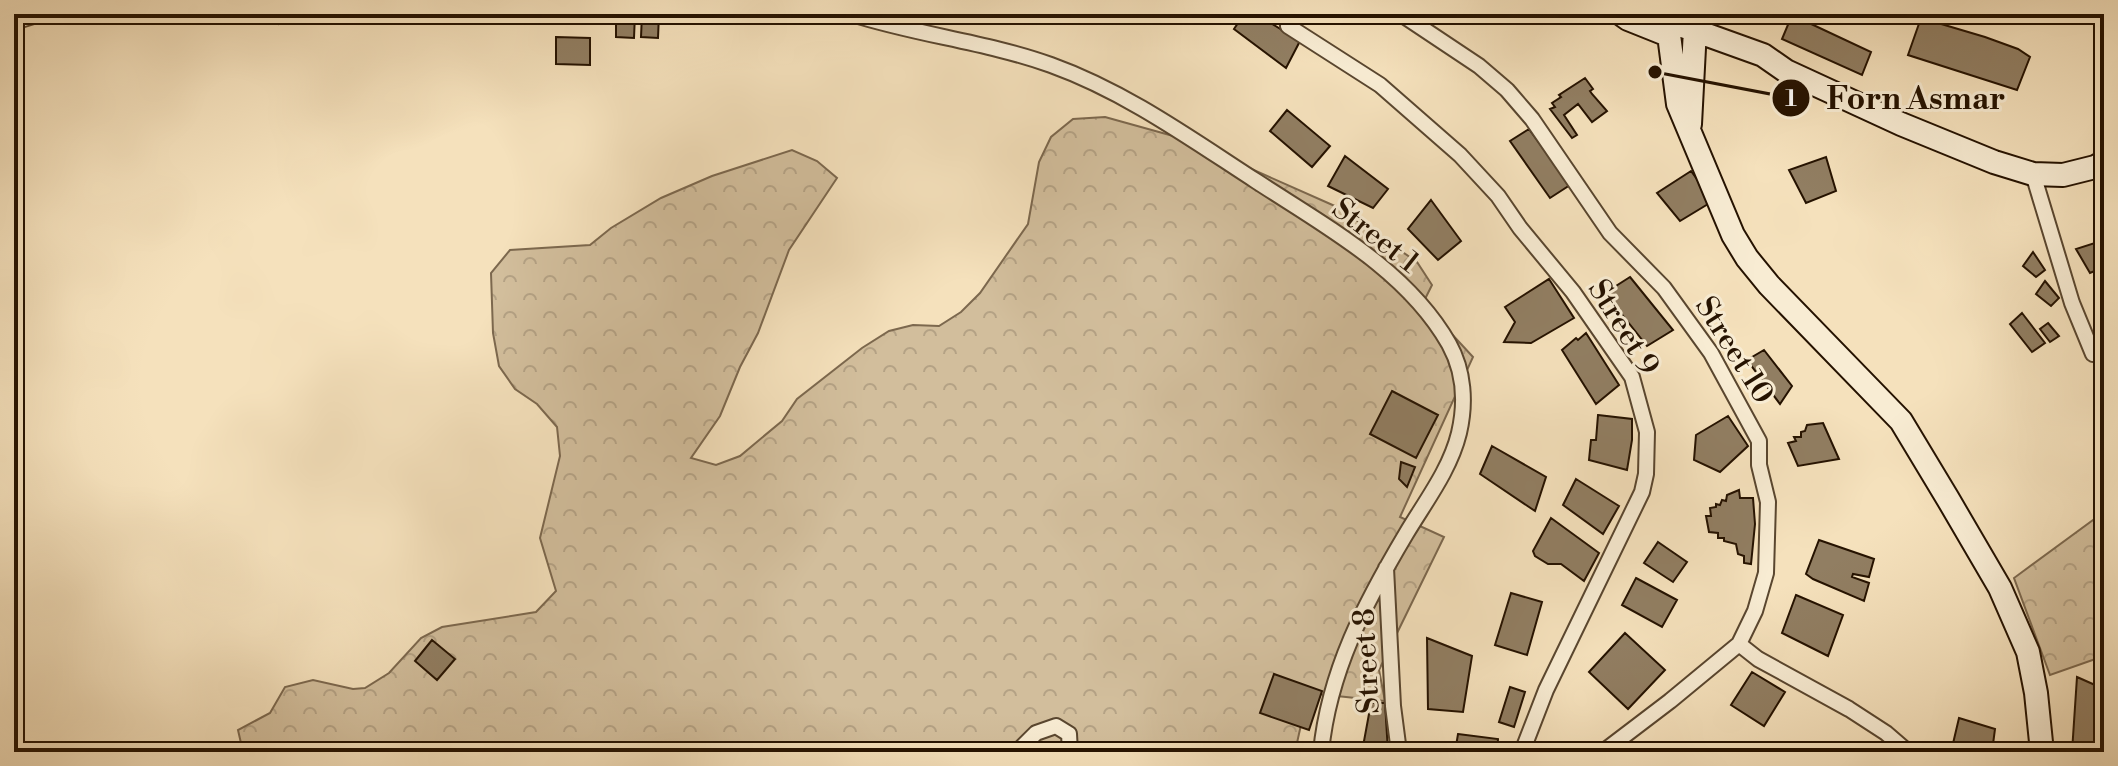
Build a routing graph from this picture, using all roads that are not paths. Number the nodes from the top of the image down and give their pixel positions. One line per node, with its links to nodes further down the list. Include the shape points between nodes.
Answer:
1 (40, 14): 6 (street)
2 (852, 14): 14 (street, Street 1, via 1012,53 1099,85 1297,207 1364,252 1404,289 1450,347 1462,381 1463,412 1443,474)
3 (1401, 14): 15 (street, Street 10, via 1507,90 1610,233 1664,288 1746,414 1759,441 1769,531 1766,573)
4 (1621, 14): 8 (main road)
5 (1649, 14): 8 (main road)
6 (14, 22)
7 (1288, 26): 20 (street, Street 9, via 1380,85 1469,164 1573,292 1632,377 1647,432 1642,492 1546,690)
8 (1671, 29): 9 (main road); 10 (main road, via 1678,104)
9 (1694, 36): 10 (main road); 12 (main road, via 1756,67 1786,71 1951,145)
10 (1690, 129): 23 (main road, via 1747,258 1901,421 2000,588 2028,652)
11 (2104, 162): 12 (main road, via 2063,175)
12 (2033, 174): 13 (street)
13 (2093, 354)
14 (1386, 568): 18 (street, Street 1, via 1340,662); 19 (street, Street 8)
15 (1739, 644): 21 (street, Street 10); 22 (street, via 1886,733)
16 (1017, 752): 17 (street, via 1036,733 1056,726 1069,734)
17 (1070, 752)
18 (1321, 752)
19 (1399, 752)
20 (1522, 752)
21 (1603, 752)
22 (1908, 752)
23 (2042, 752)

